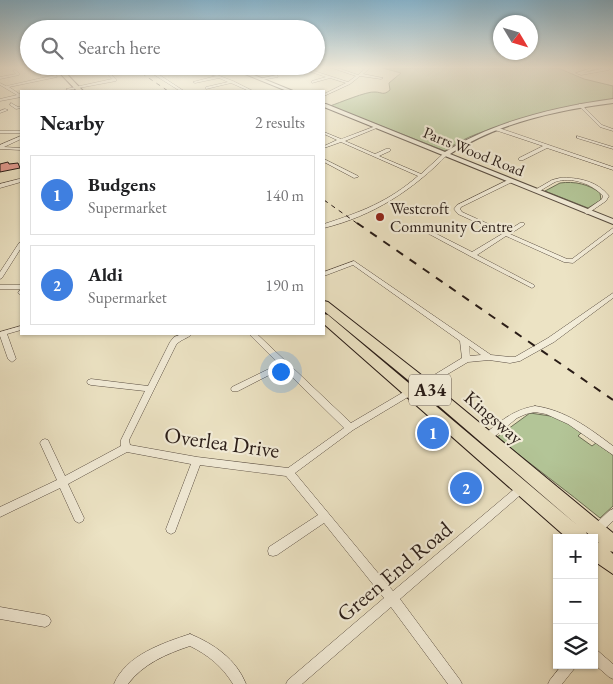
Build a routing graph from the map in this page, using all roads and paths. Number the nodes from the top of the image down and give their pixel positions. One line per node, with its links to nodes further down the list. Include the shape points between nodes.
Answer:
1 (613, 101): 4 (street)
2 (11, 104): 5 (street)
3 (325, 105): 8 (street, Parrs Wood Road)
4 (580, 105): 9 (street); 10 (street, via 601,126)
5 (20, 107)
6 (6, 110): 7 (street)
7 (0, 112)
8 (377, 127): 16 (street); 23 (street, Parrs Wood Road)
9 (497, 129): 18 (street); 23 (street, via 464,142)
10 (613, 130)
11 (0, 132): 12 (street)
12 (20, 132)
13 (325, 133): 16 (street)
14 (20, 137): 19 (street)
15 (579, 137): 20 (street)
16 (341, 140): 17 (street); 24 (street)
17 (325, 146)
18 (547, 146): 25 (street); 27 (street)
19 (0, 147): 21 (street)
20 (613, 148)
21 (20, 149)
22 (388, 150): 24 (street)
23 (446, 154): 28 (street); 31 (street, Parrs Wood Road)
24 (374, 156): 28 (street)
25 (521, 159)
26 (325, 161): 29 (street)
27 (613, 169)
28 (421, 176): 37 (street, via 395,197)
29 (356, 177)
30 (20, 180): 32 (street)
31 (510, 181): 33 (street, Parrs Wood Road); 40 (street, via 457,209)
32 (0, 186)
33 (536, 191): 34 (street, Parrs Wood Road); 34 (street, via 563,180 591,185 606,196)
34 (587, 212): 35 (street, Parrs Wood Road)
35 (613, 222)
36 (522, 224): 40 (street)
37 (325, 226)
38 (421, 228): 42 (street)
39 (613, 230): 40 (street, via 573,261 566,261)
40 (505, 234): 42 (street)
41 (20, 246): 43 (street)
42 (472, 255): 46 (street)
43 (3, 267): 45 (street)
44 (325, 274): 56 (street, via 354,263)
45 (0, 277)
46 (532, 286)
47 (0, 287): 48 (street)
48 (20, 287)
49 (612, 296): 57 (street, via 551,340 517,359)
50 (325, 306): 62 (highway, Kingsway / A34)
51 (325, 319): 65 (highway, Kingsway / A34)
52 (20, 328): 53 (street)
53 (2, 334): 59 (street)
54 (254, 335): 60 (street)
55 (175, 336): 63 (street)
56 (464, 339): 57 (street); 58 (street)
57 (489, 357): 58 (street)
58 (466, 359): 62 (street)
59 (12, 360)
60 (285, 364): 64 (street); 66 (street)
61 (91, 382): 63 (street)
62 (424, 385): 67 (highway, Kingsway / A34)
63 (150, 389): 69 (street, via 125,440)
64 (234, 389)
65 (410, 392): 66 (street); 74 (highway, Kingsway / A34)
66 (350, 428): 72 (street)
67 (486, 438): 70 (street, via 526,410 551,411); 74 (highway, Kingsway / A34)
68 (45, 443): 73 (street)
69 (126, 448): 71 (street, Overlea Drive); 73 (street)
70 (613, 451)
71 (197, 462): 72 (street, Overlea Drive); 79 (street)
72 (289, 472): 77 (street, Overlea Drive)
73 (63, 482): 75 (street); 78 (street)
74 (528, 484): 80 (highway, Kingsway / A34); 81 (highway, Kingsway / A34); 86 (street, Green End Road)
75 (0, 512)
76 (613, 514): 80 (street)
77 (325, 516): 83 (street); 86 (street, Overlea Drive)
78 (79, 518)
79 (171, 529)
80 (596, 530): 82 (highway, Kingsway / A34)
81 (576, 534)
82 (613, 544)
83 (273, 551)
84 (598, 553): 85 (highway)
85 (613, 566)
86 (393, 600): 94 (street, Green End Road); 95 (street, Overlea Drive)
87 (0, 613): 88 (street)
88 (45, 621)
89 (598, 659): 91 (street)
90 (567, 669): 96 (street)
91 (613, 673)
92 (120, 684): 93 (street, via 128,671 160,650 190,640 209,649 229,665)
93 (240, 684)
94 (292, 684)
95 (456, 684)
96 (554, 684)

